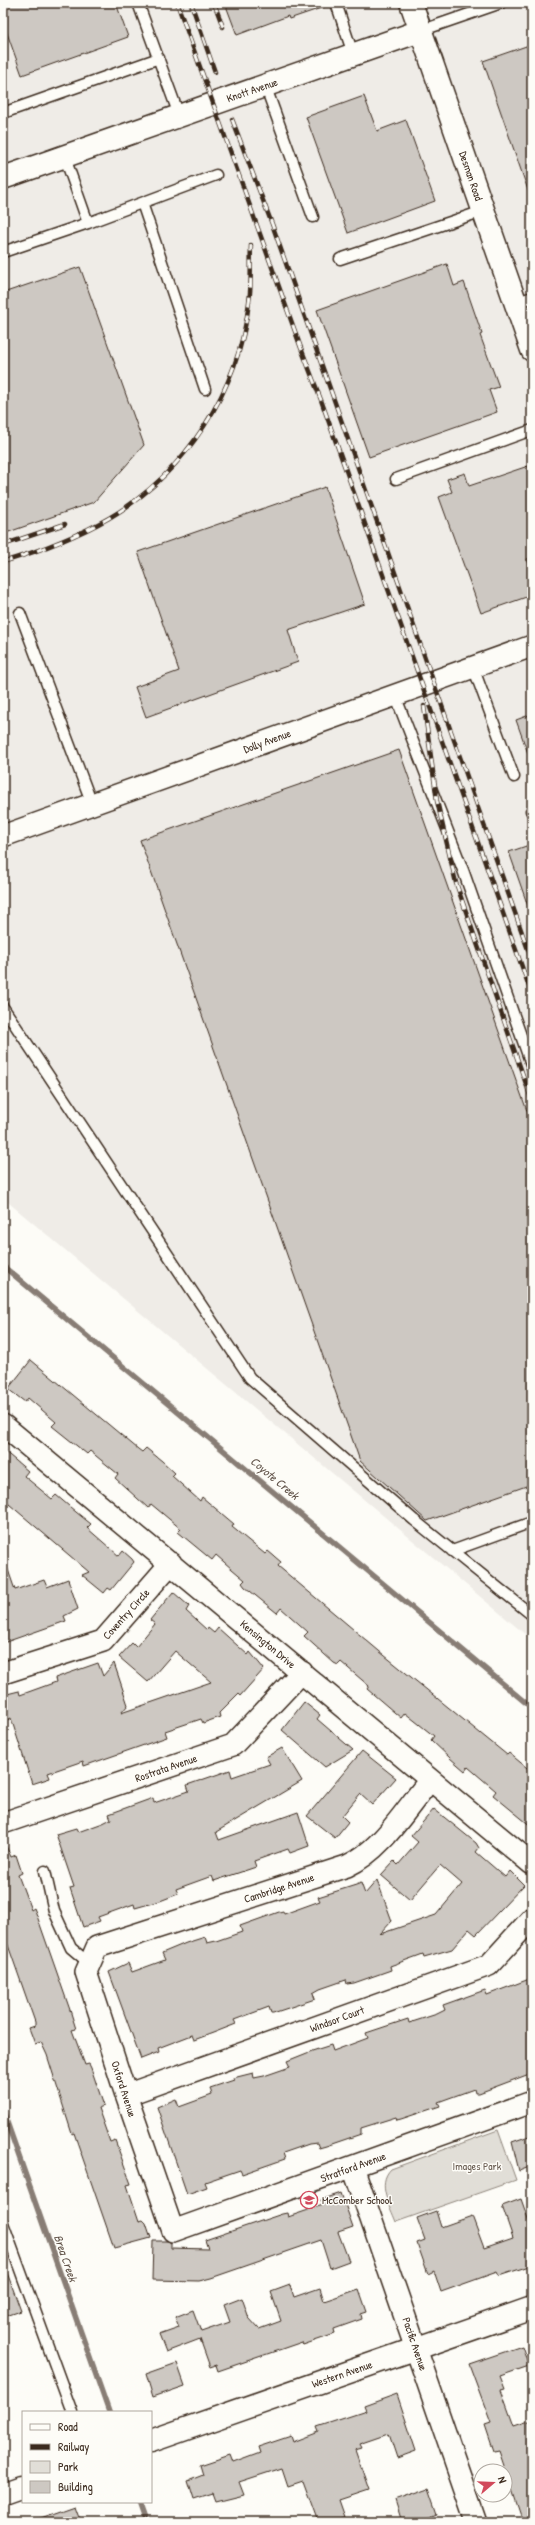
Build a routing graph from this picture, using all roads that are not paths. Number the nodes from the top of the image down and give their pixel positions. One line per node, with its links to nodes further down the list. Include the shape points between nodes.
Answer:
1 (138, 3): 7 (lane)
2 (336, 3): 6 (lane)
3 (411, 3): 5 (street, Desman Road)
4 (501, 3): 5 (lane, Knott Avenue)
5 (420, 31): 6 (street, Knott Avenue); 15 (street, Desman Road)
6 (354, 54): 8 (street, Knott Avenue)
7 (159, 58): 9 (lane); 10 (lane)
8 (264, 85): 10 (street, Knott Avenue); 16 (lane)
9 (3, 113)
10 (179, 115): 11 (street, Knott Avenue)
11 (64, 156): 13 (street, Knott Avenue); 17 (lane)
12 (216, 175): 14 (lane)
13 (3, 178)
14 (142, 203): 17 (lane); 22 (lane)
15 (483, 211): 19 (lane); 20 (street, Desman Road)
16 (313, 217)
17 (88, 223): 18 (lane)
18 (3, 252)
19 (340, 259)
20 (524, 300): 21 (street, Desman Road)
21 (532, 350)
22 (205, 389)
23 (532, 430): 24 (lane)
24 (396, 479)
25 (20, 613): 30 (lane)
26 (532, 646): 27 (street, Dolly Avenue)
27 (473, 667): 28 (street, Dolly Avenue); 29 (lane)
28 (395, 695): 30 (street, Dolly Avenue); 33 (lane, via 463,870)
29 (514, 777)
30 (92, 804): 31 (street, Dolly Avenue)
31 (3, 836)
32 (3, 1007): 36 (lane, via 250,1378)
33 (532, 1067)
34 (3, 1425): 37 (street, Kensington Drive)
35 (532, 1522): 36 (lane)
36 (452, 1550): 38 (lane)
37 (171, 1563): 39 (street, Kensington Drive); 40 (street, Coventry Circle, via 103,1641)
38 (532, 1616)
39 (302, 1672): 41 (street, Kensington Drive); 42 (street, Rostrata Avenue, via 233,1745)
40 (3, 1673)
41 (430, 1780): 43 (street, Kensington Drive); 46 (street, Cambridge Avenue, via 362,1859)
42 (3, 1823)
43 (532, 1864)
44 (45, 1871): 46 (lane, via 54,1911 71,1948)
45 (532, 1918): 47 (street, Windsor Court, via 489,1965)
46 (93, 1956): 47 (street, Oxford Avenue, via 86,1972)
47 (126, 2095): 51 (street, Oxford Avenue)
48 (532, 2102): 49 (street, Stratford Avenue)
49 (353, 2167): 51 (street, Stratford Avenue); 53 (street, Pacific Avenue)
50 (3, 2223): 54 (lane)
51 (173, 2231)
52 (532, 2308): 53 (street, Western Avenue)
53 (417, 2348): 55 (street, Western Avenue); 58 (street, Pacific Avenue)
54 (72, 2411)
55 (152, 2441)
56 (22, 2487): 57 (street)
57 (3, 2494)
58 (476, 2522)

